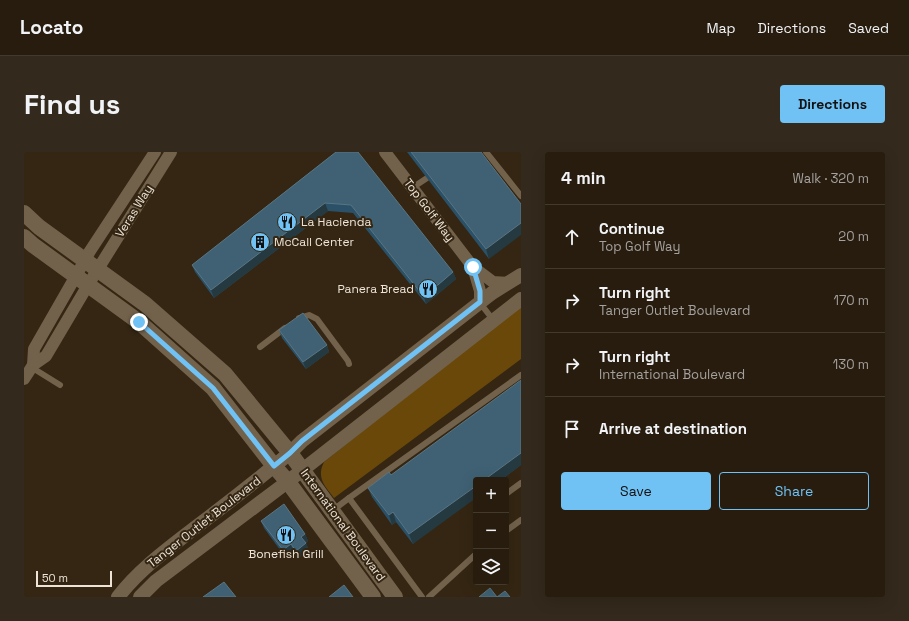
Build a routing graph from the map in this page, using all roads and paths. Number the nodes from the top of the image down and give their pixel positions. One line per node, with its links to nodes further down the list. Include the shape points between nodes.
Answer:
1 (155, 152): 10 (street, Veras Way, via 90,251)
2 (171, 152): 10 (street, Veras Way, via 103,260)
3 (384, 152): 6 (street, Top Golf Way)
4 (486, 152): 7 (lane)
5 (427, 178): 6 (lane)
6 (412, 188): 11 (street, Top Golf Way)
7 (521, 196)
8 (24, 213): 10 (main road, International Boulevard, via 39,227)
9 (24, 237): 13 (main road, International Boulevard)
10 (92, 265): 13 (street); 24 (main road, International Boulevard, via 145,304 224,374)
11 (473, 267): 14 (street, Top Golf Way, via 493,282); 16 (street, Top Golf Way, via 480,291)
12 (521, 275): 14 (street, Tanger Outlet Boulevard)
13 (82, 281): 20 (street, via 46,356); 25 (main road, International Boulevard, via 139,322 213,388)
14 (508, 283): 16 (street, Tanger Outlet Boulevard)
15 (521, 299): 17 (street, Tanger Outlet Boulevard)
16 (480, 302): 17 (lane); 24 (street, Tanger Outlet Boulevard)
17 (494, 321): 26 (street, Tanger Outlet Boulevard)
18 (260, 347): 19 (lane, via 299,318 309,315 317,319)
19 (349, 364)
20 (32, 366): 22 (street); 23 (lane)
21 (521, 375): 30 (lane)
22 (24, 379)
23 (60, 385)
24 (290, 453): 25 (street, Tanger Outlet Boulevard); 26 (main road, International Boulevard)
25 (274, 466): 27 (main road, International Boulevard); 35 (street, Tanger Outlet Boulevard, via 144,568)
26 (302, 470): 27 (street, Tanger Outlet Boulevard); 31 (main road, International Boulevard)
27 (288, 482): 36 (street, Tanger Outlet Boulevard, via 156,581); 37 (main road, International Boulevard)
28 (521, 483): 29 (lane)
29 (509, 492)
30 (349, 498): 31 (lane); 39 (lane)
31 (332, 511): 38 (main road, International Boulevard)
32 (521, 520): 33 (lane)
33 (509, 529)
34 (473, 557): 40 (lane)
35 (118, 597)
36 (140, 597)
37 (373, 597)
38 (395, 597)
39 (422, 597)
40 (429, 597)

